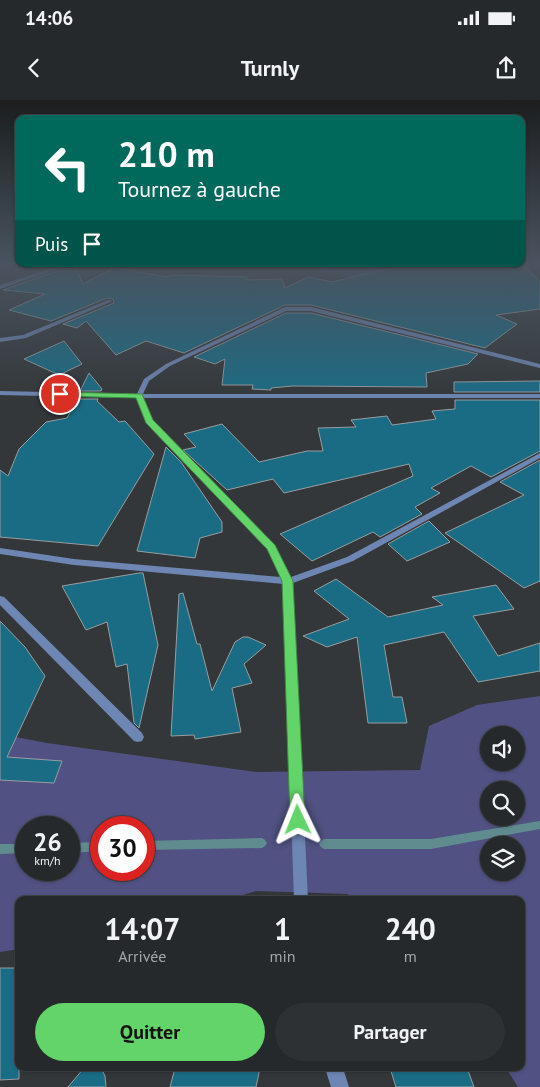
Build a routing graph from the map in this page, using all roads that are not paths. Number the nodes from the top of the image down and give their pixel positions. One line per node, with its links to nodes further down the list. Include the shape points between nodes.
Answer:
1 (85, 311): 4 (street, via 24,336)
2 (281, 311): 7 (street, via 168,365 146,380)
3 (319, 311): 5 (street)
4 (0, 340)
5 (540, 366)
6 (0, 393): 7 (street)
7 (139, 396): 8 (street); 11 (street, via 149,421 271,548)
8 (540, 396)
9 (540, 455): 11 (street, via 350,559)
10 (0, 551): 11 (street, via 74,562)
11 (288, 581): 14 (street)
12 (0, 599): 13 (street)
13 (138, 737)
14 (301, 896)
15 (335, 1071): 16 (street)
16 (340, 1087)

